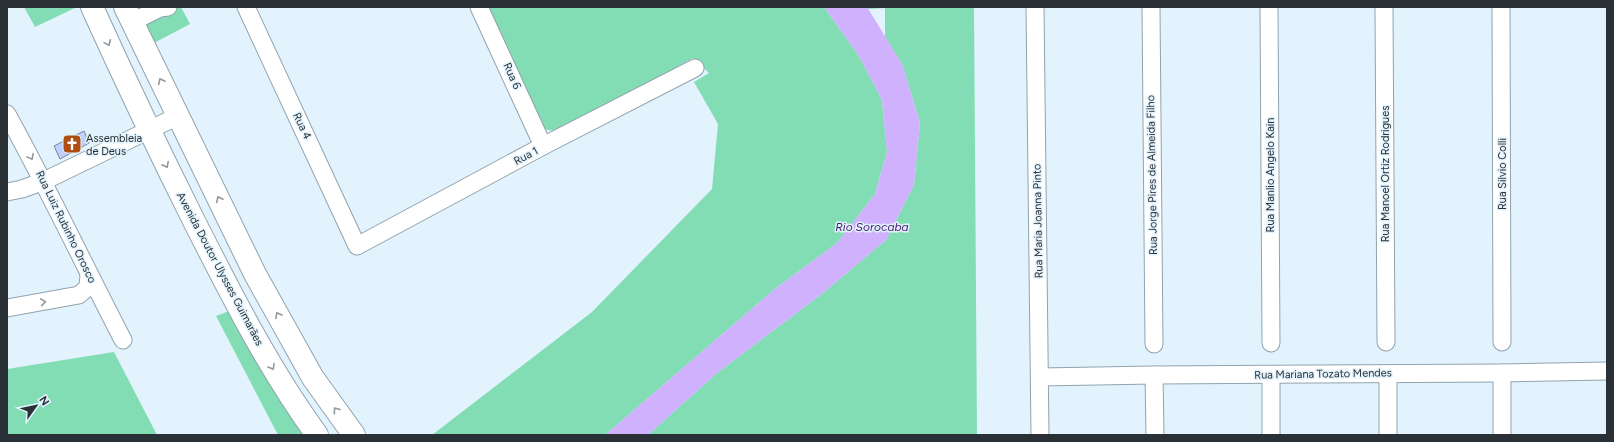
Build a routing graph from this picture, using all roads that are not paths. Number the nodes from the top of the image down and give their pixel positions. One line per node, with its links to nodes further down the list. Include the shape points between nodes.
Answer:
1 (92, 7): 14 (main road, Avenida Doutor Ulysses Guimarães, one-way to 14)
2 (168, 7): 10 (street)
3 (246, 7): 18 (street, Rua 4)
4 (479, 7): 15 (street, Rua 6)
5 (1035, 7): 33 (street, Rua Maria Joanna Pinto)
6 (1151, 7): 27 (street, Rua Jorge Pires de Almeida Filho)
7 (1269, 7): 26 (street, Rua Manlio Angelo Kain)
8 (1384, 7): 24 (street, Rua Manoel Ortiz Rodrigues)
9 (1501, 7): 25 (street, Rua Silvio Colli)
10 (128, 14): 13 (main road, one-way to 10)
11 (695, 68): 15 (street, Rua 1)
12 (7, 114): 16 (street, Rua Luiz Rubinho Orosco, one-way to 16)
13 (178, 116): 14 (street); 35 (main road, one-way to 13, via 318,385 255,274)
14 (149, 130): 16 (street); 34 (main road, Avenida Doutor Ulysses Guimarães, one-way to 34, via 233,299 281,383)
15 (543, 146): 18 (street, Rua 1)
16 (44, 181): 17 (street); 19 (street, Rua Luiz Rubinho Orosco)
17 (7, 192)
18 (357, 246)
19 (89, 275): 20 (street, via 88,287); 21 (street, Rua Luiz Rubinho Orosco)
20 (79, 295): 21 (street); 22 (street, one-way to 20)
21 (102, 300): 23 (street, Rua Luiz Rubinho Orosco)
22 (7, 308)
23 (123, 340)
24 (1386, 342)
25 (1502, 342)
26 (1271, 343)
27 (1154, 344)
28 (1607, 371): 29 (street, Rua Mariana Tozato Mendes)
29 (1502, 373): 31 (street, Rua Mariana Tozato Mendes); 40 (street)
30 (1154, 374): 32 (street, Rua Mariana Tozato Mendes); 33 (street, Rua Mariana Tozato Mendes); 37 (street)
31 (1388, 374): 32 (street, Rua Mariana Tozato Mendes); 39 (street)
32 (1271, 375): 38 (street)
33 (1040, 377): 36 (street, Rua Maria Joanna Pinto)
34 (317, 435)
35 (354, 435)
36 (1040, 435)
37 (1155, 435)
38 (1271, 435)
39 (1388, 435)
40 (1502, 435)

